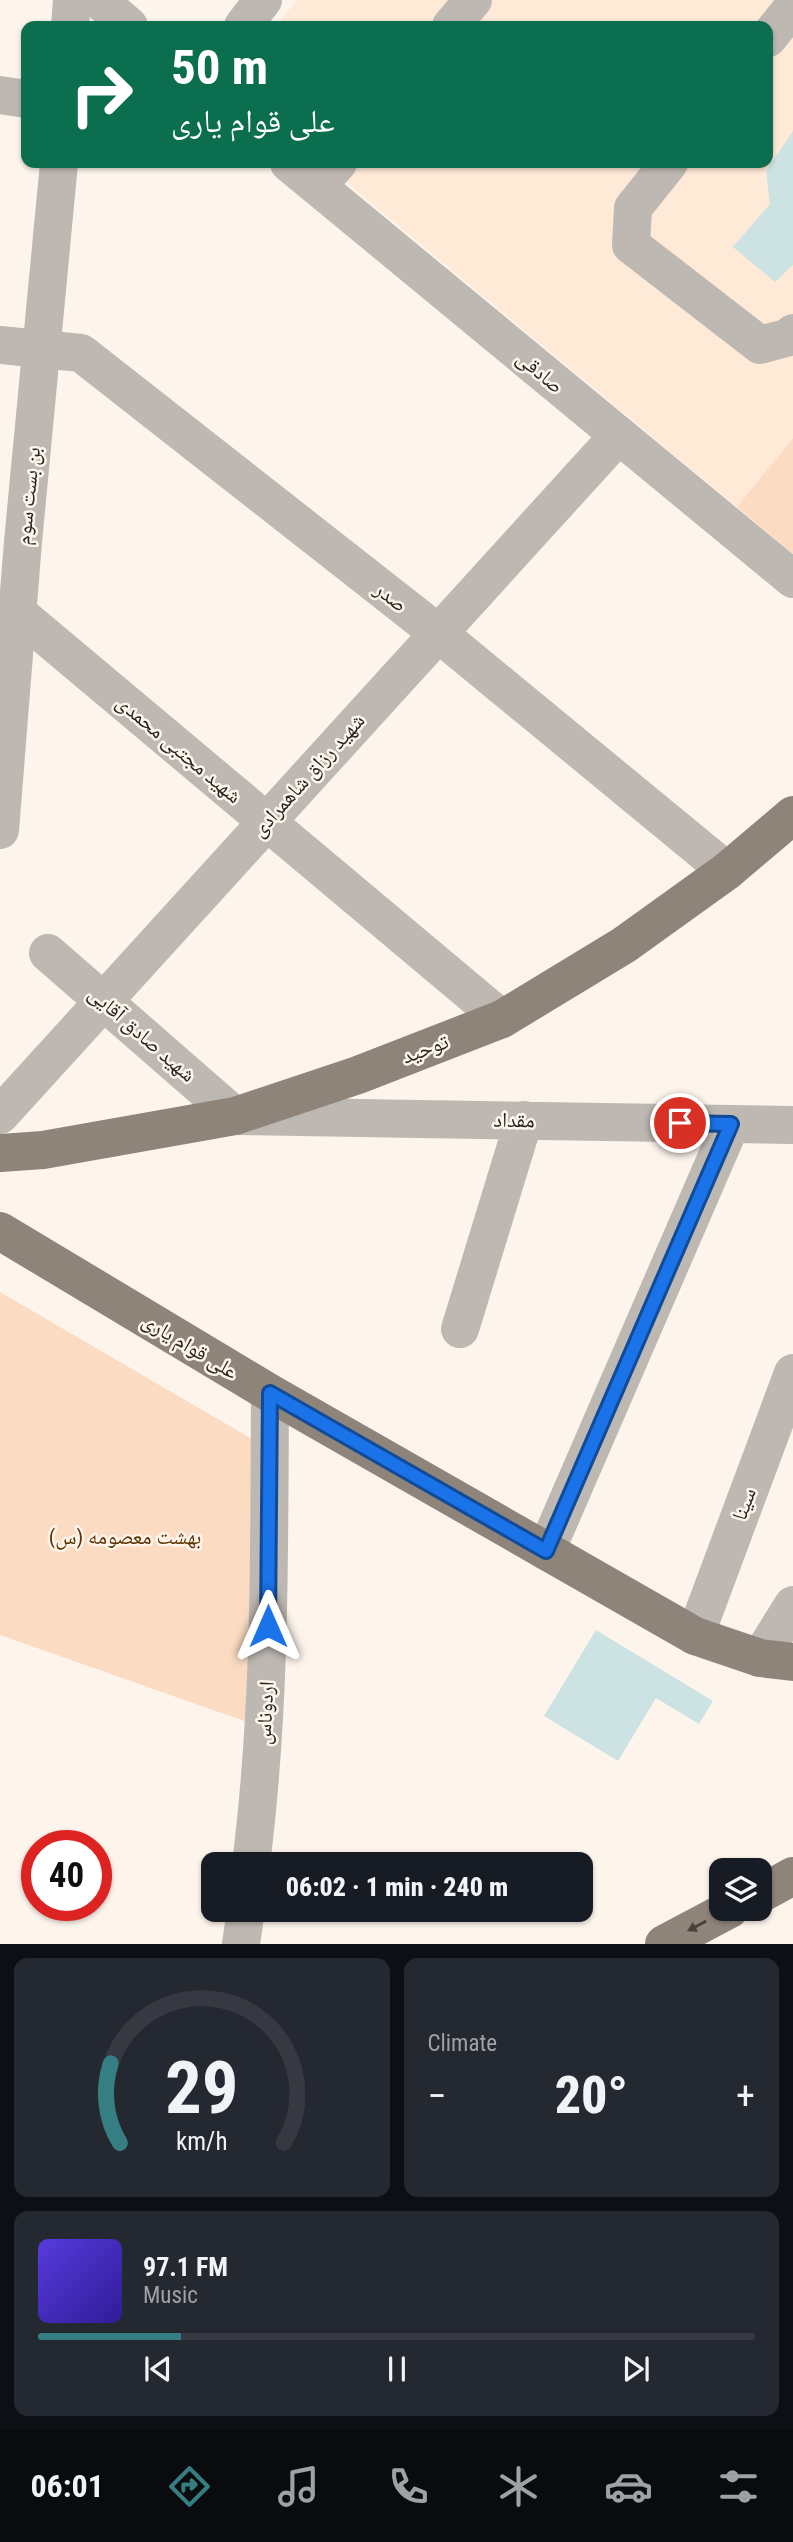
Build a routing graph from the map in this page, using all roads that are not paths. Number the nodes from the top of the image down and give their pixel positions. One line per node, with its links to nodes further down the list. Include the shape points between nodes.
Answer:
1 (72, 0): 6 (street)
2 (99, 0): 7 (street)
3 (264, 0): 8 (street)
4 (473, 0): 9 (street)
5 (793, 7): 10 (street)
6 (70, 21)
7 (123, 21)
8 (247, 21)
9 (456, 21)
10 (773, 32)
11 (0, 95): 12 (street)
12 (21, 98)
13 (59, 168): 18 (street, بن بست سوم)
14 (665, 168): 16 (street, via 633,208 631,245 760,345)
15 (315, 171): 19 (street, صادقی)
16 (793, 333)
17 (0, 345): 18 (street, صدر)
18 (43, 349): 21 (street, بن بست سوم, via 23,542); 22 (street, صدر, via 81,353)
19 (618, 436): 20 (street, صادقی); 22 (street, شهید رزاق شاهمرادی)
20 (793, 579)
21 (9, 612): 24 (street, شهید مجتبی محمدی); 25 (street, بن بست سوم)
22 (438, 633): 24 (street, شهید رزاق شاهمرادی); 26 (street, صدر)
23 (793, 815): 26 (main road, توحید)
24 (265, 822): 28 (street, شهید رزاق شاهمرادی); 29 (street, شهید مجتبی محمدی)
25 (0, 830)
26 (727, 871): 29 (main road, توحید, via 624,945)
27 (48, 953): 28 (street, شهید صادق آقایی)
28 (103, 1000): 30 (street, شهید رزاق شاهمرادی); 31 (street, شهید صادق آقایی)
29 (502, 1019): 31 (main road, توحید)
30 (0, 1115)
31 (235, 1116): 32 (street, مقداد); 35 (main road, توحید, via 43,1150)
32 (524, 1121): 33 (street, مقداد); 37 (street)
33 (731, 1124): 34 (street, مقداد); 40 (street)
34 (793, 1125)
35 (0, 1153)
36 (0, 1231): 39 (main road, علی قوام یاری)
37 (460, 1329)
38 (793, 1373): 42 (street, سینا)
39 (270, 1393): 40 (main road, علی قوام یاری); 44 (street, اردوناس, via 268,1652)
40 (546, 1551): 42 (main road, علی قوام یاری)
41 (793, 1605): 43 (street)
42 (695, 1636): 43 (main road, علی قوام یاری)
43 (777, 1660)
44 (252, 1852)
45 (793, 1876): 46 (main road)
46 (772, 1887)
47 (709, 1920): 50 (main road, one-way to 50)
48 (244, 1922): 49 (street)
49 (241, 1944)
50 (664, 1944)

